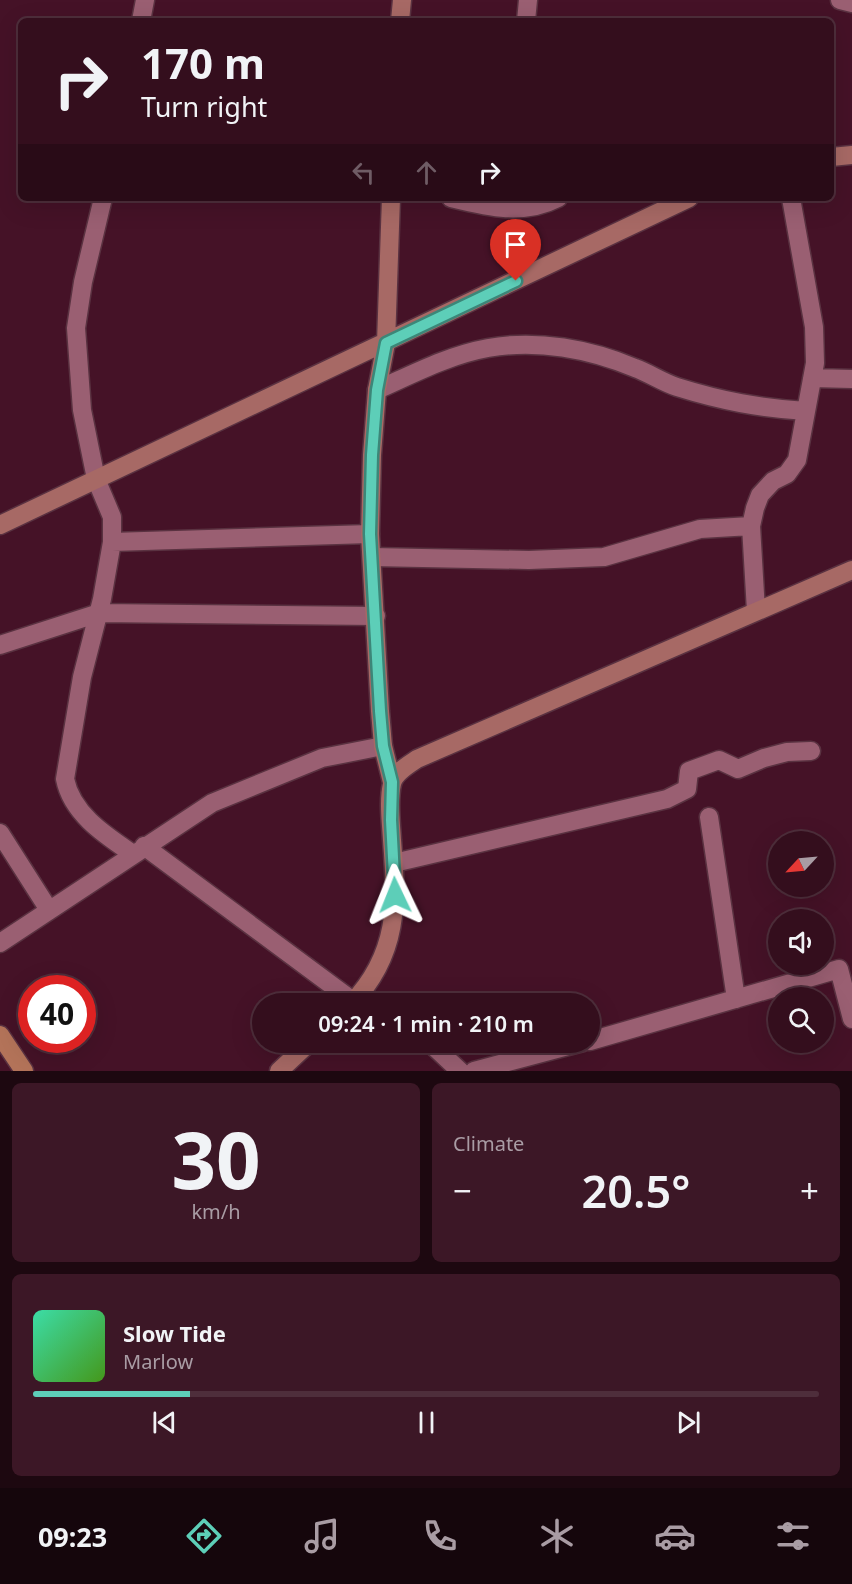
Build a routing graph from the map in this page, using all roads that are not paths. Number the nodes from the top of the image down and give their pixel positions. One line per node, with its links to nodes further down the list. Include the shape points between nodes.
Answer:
1 (145, 0): 6 (street)
2 (402, 0): 7 (street)
3 (528, 0): 8 (street)
4 (840, 0): 5 (street)
5 (852, 3)
6 (142, 18)
7 (400, 18)
8 (526, 18)
9 (852, 155): 10 (street)
10 (834, 157)
11 (102, 201): 22 (street, via 82,282 76,327 82,410)
12 (391, 201): 17 (street)
13 (468, 201): 14 (street, via 517,210)
14 (552, 201)
15 (683, 201): 17 (street)
16 (792, 201): 18 (street, via 814,327)
17 (386, 343): 20 (street); 22 (street)
18 (812, 378): 19 (street); 21 (street)
19 (852, 379)
20 (377, 390): 21 (street, via 450,358 488,347 558,346 599,355 674,386 753,408); 25 (street)
21 (806, 411): 24 (street, via 797,460 787,474 772,481 760,495)
22 (96, 479): 23 (street); 26 (street, via 112,517)
23 (0, 525)
24 (751, 526): 27 (street, via 700,529 604,557); 29 (street)
25 (370, 534): 26 (street); 27 (street)
26 (112, 542): 30 (street)
27 (372, 557): 31 (street)
28 (852, 570): 29 (street)
29 (756, 611): 35 (street, via 417,759)
30 (99, 613): 31 (street); 32 (street); 38 (street, via 82,677 65,779 67,790 89,822)
31 (376, 616): 33 (street)
32 (0, 645)
33 (383, 746): 35 (street); 38 (street, via 322,758 282,773 212,803)
34 (811, 751): 39 (street, via 764,758 738,769 719,760 689,771 687,789 667,799)
35 (392, 782): 39 (street)
36 (709, 817): 45 (street)
37 (0, 833): 40 (street)
38 (139, 850): 40 (street); 43 (street)
39 (394, 863): 44 (street, via 396,911 386,948)
40 (49, 910): 41 (street)
41 (0, 943)
42 (846, 967): 45 (street); 46 (street)
43 (340, 993)
44 (361, 993)
45 (735, 999): 48 (street)
46 (852, 1019)
47 (0, 1035): 53 (main road)
48 (600, 1038)
49 (298, 1053): 54 (street)
50 (437, 1053): 52 (street)
51 (542, 1053): 55 (street)
52 (449, 1068)
53 (24, 1071)
54 (279, 1071)
55 (474, 1071)

